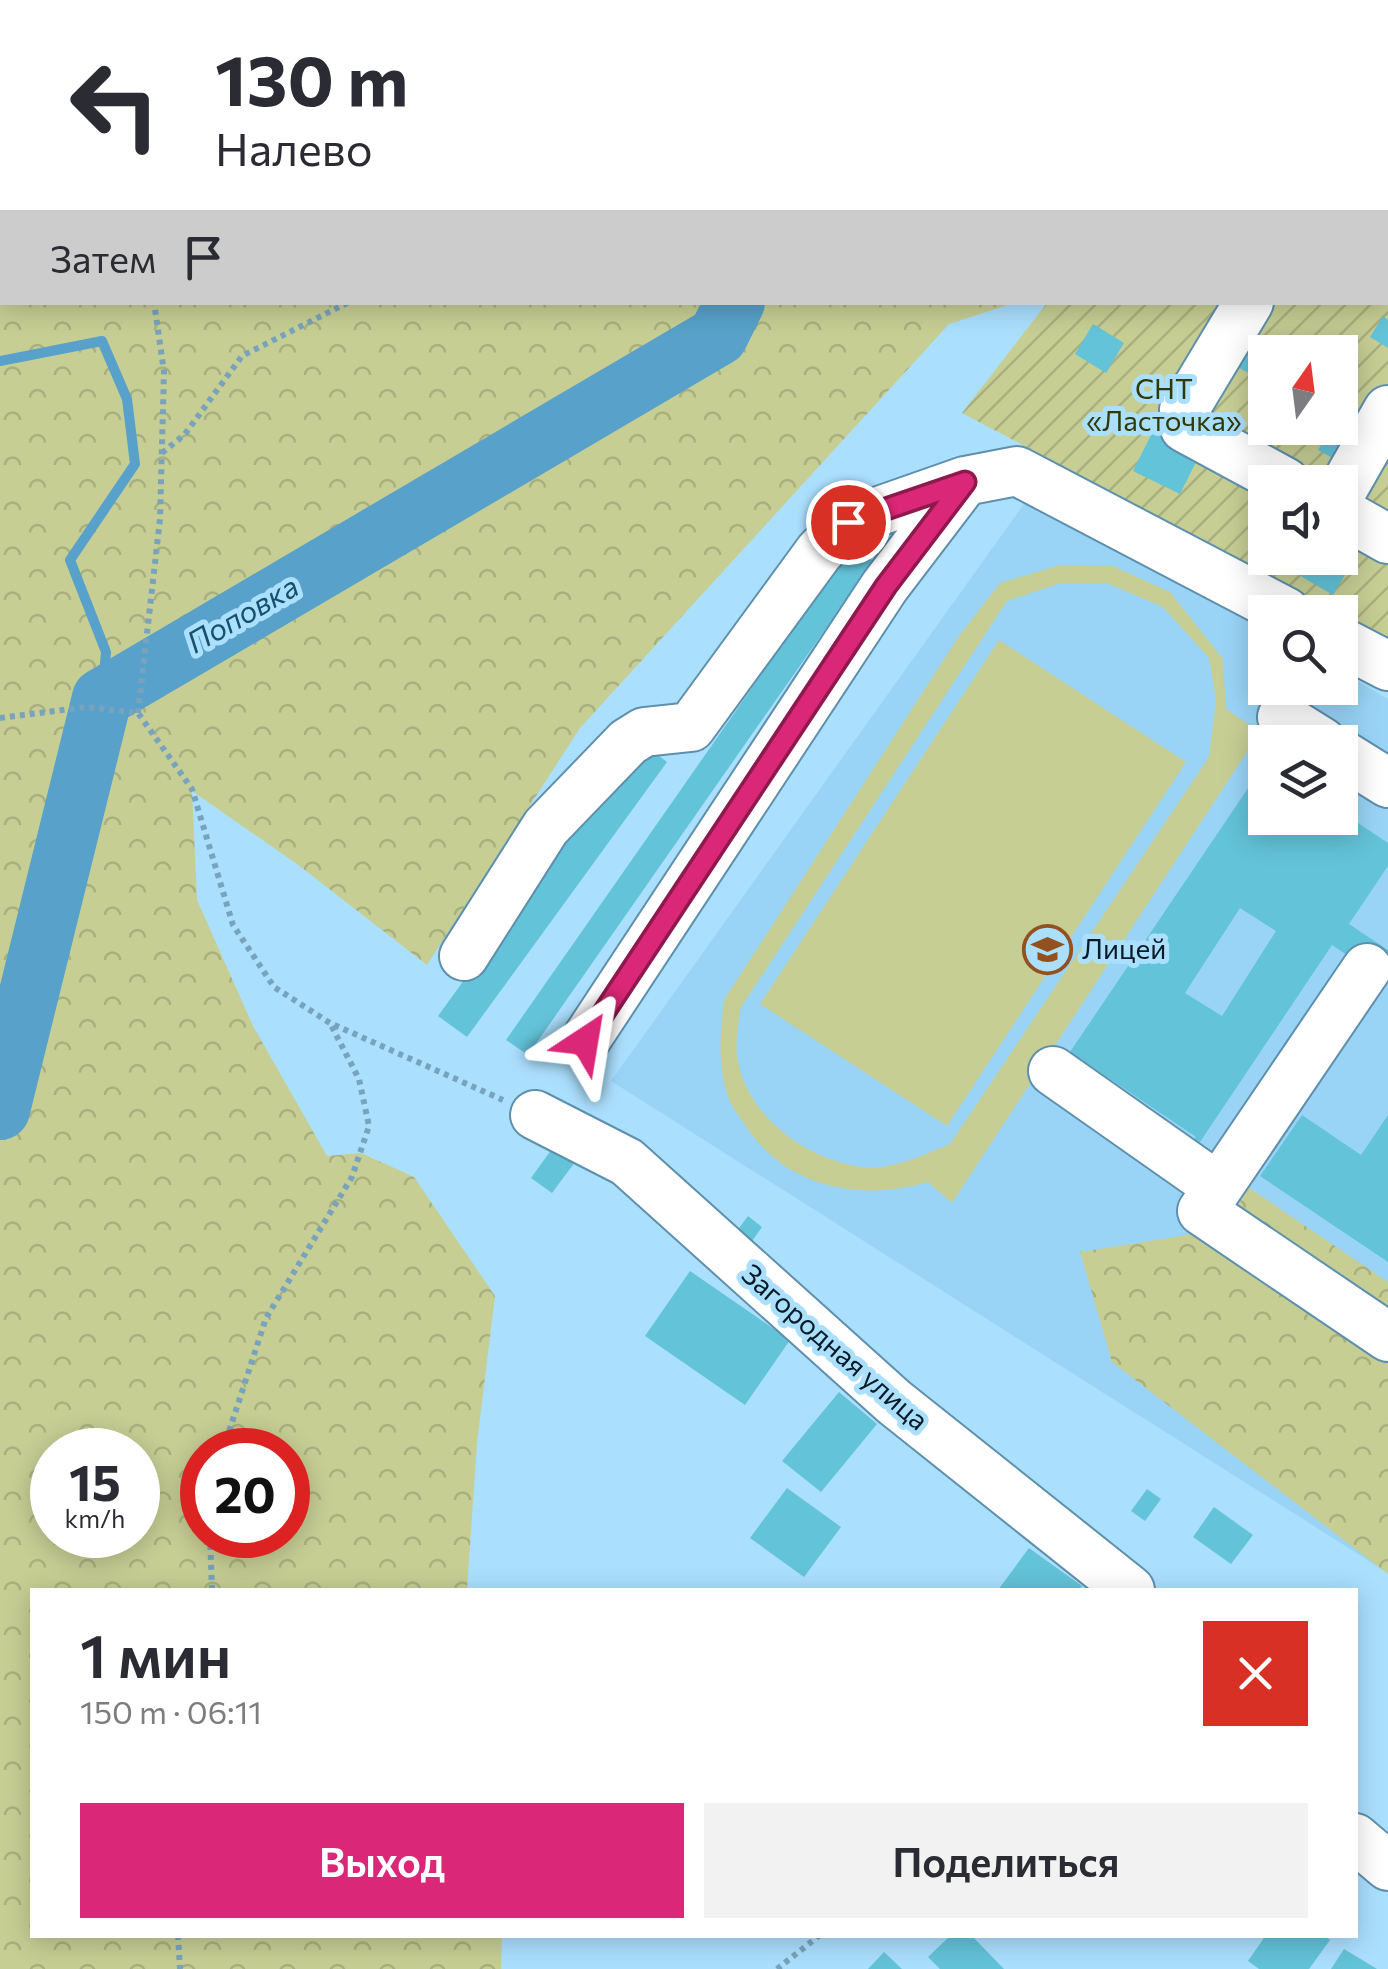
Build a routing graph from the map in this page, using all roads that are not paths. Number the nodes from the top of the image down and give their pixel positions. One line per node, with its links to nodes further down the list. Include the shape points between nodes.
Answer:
1 (1248, 305): 3 (lane, via 1184,410 1185,428)
2 (1388, 410): 4 (lane)
3 (1254, 465)
4 (1357, 465)
5 (965, 482): 8 (lane, via 1017,471); 16 (lane, via 848,522 691,727 644,732 628,742 546,827); 17 (lane, via 886,586)
6 (1358, 522): 7 (lane)
7 (1388, 539)
8 (1254, 595)
9 (1358, 650): 10 (lane)
10 (1388, 666)
11 (1282, 717): 12 (lane)
12 (1295, 725)
13 (1358, 765): 14 (lane)
14 (1388, 784)
15 (1379, 950): 20 (lane)
16 (464, 956)
17 (585, 1041)
18 (1053, 1071): 20 (lane)
19 (535, 1115): 22 (lane, Загородная улица, via 627,1162 894,1402)
20 (1218, 1187): 21 (lane, via 1202,1211)
21 (1388, 1337)
22 (1126, 1588)
23 (1358, 1841): 24 (lane)
24 (1388, 1866)

